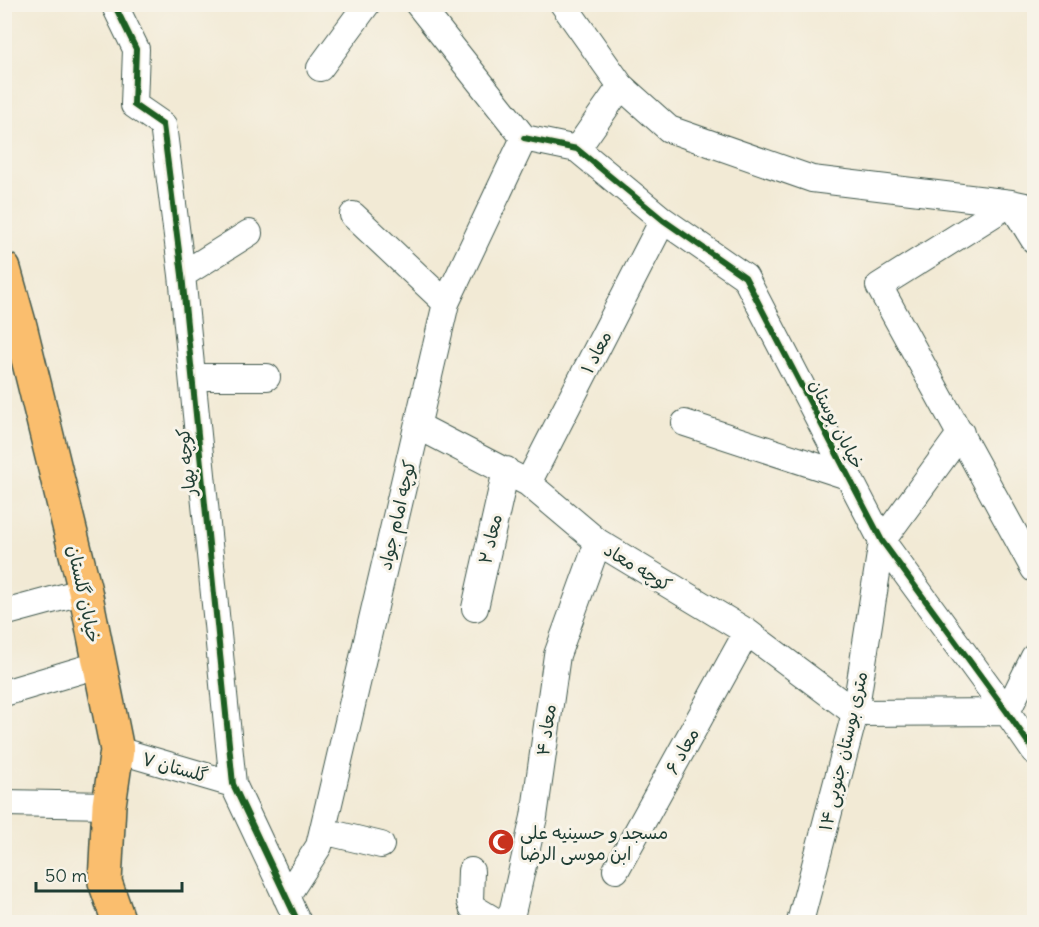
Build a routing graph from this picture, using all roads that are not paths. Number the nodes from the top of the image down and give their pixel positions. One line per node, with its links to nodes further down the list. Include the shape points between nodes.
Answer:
1 (114, 4): 15 (street, کوچه بهار, via 136,49 134,105 163,125)
2 (367, 4): 5 (street)
3 (418, 4): 7 (street)
4 (563, 4): 6 (street)
5 (320, 68)
6 (621, 86): 8 (street); 9 (street, via 669,129 812,179)
7 (524, 138): 8 (street); 16 (street, کوچه امام جواد)
8 (577, 149): 11 (street, خیابان بوستان)
9 (1023, 205): 13 (street); 22 (street, via 879,286)
10 (353, 215): 16 (street)
11 (663, 220): 24 (street, خیابان بوستان, via 745,277); 25 (street, معاد ۱)
12 (249, 233): 15 (street)
13 (1035, 240)
14 (4, 269): 17 (main road, خیابان گلستان)
15 (182, 275): 18 (street, کوچه بهار)
16 (446, 303): 21 (street, کوچه امام جواد)
17 (12, 331): 29 (main road, خیابان گلستان)
18 (193, 377): 19 (street); 40 (street, کوچه بهار)
19 (267, 377)
20 (685, 423): 24 (street)
21 (418, 426): 23 (street, کوچه معاد); 43 (street, کوچه امام جواد)
22 (961, 433): 26 (street); 28 (street)
23 (506, 470): 25 (street, کوچه معاد); 30 (street, معاد ۲)
24 (847, 477): 26 (street, خیابان بوستان)
25 (528, 483): 27 (street, کوچه معاد)
26 (882, 541): 36 (street, خیابان بوستان); 37 (street, ۱۴ متری بوستان جنوبی)
27 (598, 543): 32 (street, کوچه معاد); 51 (street, معاد ۴, via 557,654 534,817)
28 (1035, 569)
29 (85, 591): 31 (street); 34 (main road, خیابان گلستان)
30 (475, 608)
31 (4, 613)
32 (747, 632): 37 (street, کوچه معاد); 45 (street, معاد ۶)
33 (1035, 657): 36 (street)
34 (99, 665): 35 (street); 38 (main road, خیابان گلستان)
35 (4, 693)
36 (1007, 712): 37 (street); 39 (street, خیابان بوستان)
37 (855, 713): 52 (street, ۱۴ متری بوستان جنوبی)
38 (117, 750): 40 (street, گلستان ۷); 42 (main road, خیابان گلستان)
39 (1035, 751)
40 (233, 784): 47 (street, کوچه بهار)
41 (4, 803): 42 (street)
42 (109, 806): 48 (main road, خیابان گلستان, via 105,882)
43 (323, 831): 44 (street); 47 (street, کوچه امام جواد, via 319,846)
44 (381, 845)
45 (616, 870)
46 (471, 872): 50 (street, via 472,907)
47 (286, 897): 49 (street, کوچه بهار)
48 (119, 922)
49 (298, 922)
50 (497, 922)
51 (510, 922)
52 (801, 922)

